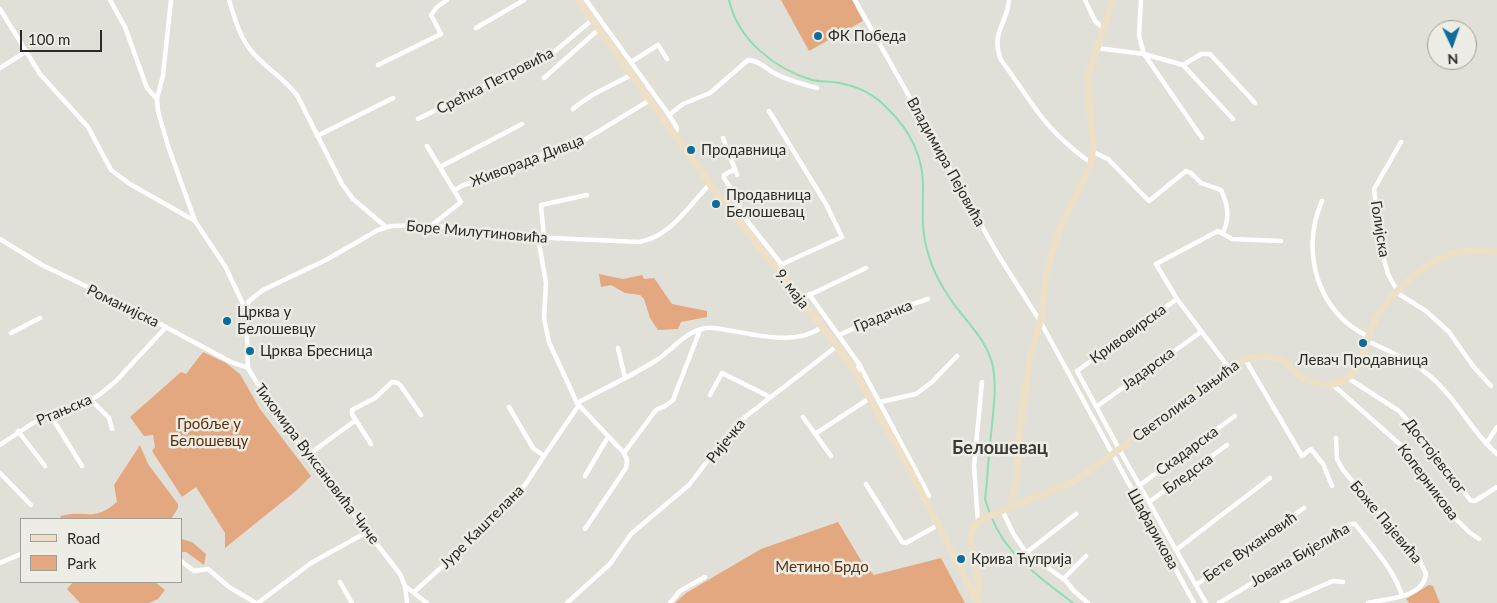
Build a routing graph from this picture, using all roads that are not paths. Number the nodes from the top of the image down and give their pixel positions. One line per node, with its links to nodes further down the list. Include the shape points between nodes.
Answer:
1 (110, 0): 29 (street, via 125,27 147,88)
2 (171, 0): 29 (street, Тихомира Вуксановића Чиче, via 163,75)
3 (229, 0): 39 (street, via 247,45 256,57 287,82 303,104)
4 (447, 0): 22 (street, via 431,12 441,34)
5 (524, 0): 14 (street)
6 (855, 0): 70 (street, Владимира Пејовића, via 997,253)
7 (1009, 0): 45 (street, via 998,32 1001,60 1044,122)
8 (1085, 0): 16 (street)
9 (1113, 0): 16 (street)
10 (1141, 0): 19 (street, via 1139,36)
11 (585, 2): 13 (street, 9. маја); 21 (street)
12 (0, 9): 18 (street)
13 (592, 20): 15 (street, 9. маја); 35 (street, Срећка Петровића, via 548,57 523,66)
14 (476, 28)
15 (599, 29): 21 (street, 9. маја); 26 (street)
16 (1104, 29): 17 (street)
17 (1097, 48): 19 (street); 44 (street, via 1089,73 1088,90)
18 (27, 51): 24 (street); 53 (street, via 45,80 84,122 111,170)
19 (1144, 54): 23 (street); 41 (street)
20 (667, 58): 21 (street, via 658,45)
21 (628, 64): 25 (street, 9. маја); 34 (street)
22 (378, 65)
23 (1183, 65): 31 (street, via 1201,54 1210,54); 36 (street)
24 (0, 68)
25 (631, 74): 30 (street, 9. маја); 32 (street, via 593,94)
26 (544, 78)
27 (817, 88): 34 (street, via 774,74 754,60 748,60 710,93 682,104)
28 (393, 98): 39 (street)
29 (157, 99): 53 (street, Тихомира Вуксановића Чиче, via 168,146)
30 (650, 100): 38 (street, 9. маја); 50 (street, Живорада Дивца, via 580,142 558,146)
31 (1255, 103)
32 (573, 110)
33 (769, 111): 61 (street, via 826,204 842,237)
34 (669, 115): 38 (street, via 676,126)
35 (418, 119)
36 (1233, 119)
37 (522, 124): 46 (street)
38 (675, 134): 49 (street, 9. маја)
39 (317, 136): 55 (street, via 346,190)
40 (723, 138): 47 (street)
41 (1202, 138)
42 (1401, 142): 63 (street, Голијска, via 1374,192 1383,258)
43 (428, 146): 46 (street)
44 (1093, 152): 45 (street); 56 (street, via 1108,159 1149,201 1186,171 1202,184 1221,190 1228,210)
45 (1092, 162): 70 (street, via 1051,254)
46 (440, 167): 50 (street)
47 (734, 169): 48 (street); 61 (street, via 724,178 744,217)
48 (737, 175)
49 (710, 184): 57 (street, Боре Милутиновића, via 685,215 648,240); 61 (street, 9. маја)
50 (455, 190): 54 (street, via 461,200 458,206)
51 (587, 195): 57 (street, via 541,205)
52 (1322, 201): 77 (street, via 1312,237 1313,266 1319,286 1349,326)
53 (195, 220): 68 (street, Тихомира Вуксановића Чиче, via 225,266)
54 (432, 225): 55 (street, Боре Милутиновића); 57 (street, Боре Милутиновића, via 482,235)
55 (386, 227): 68 (street, Боре Милутиновића, via 264,290 249,301)
56 (1223, 233): 59 (street, via 1232,239); 67 (street, via 1218,231 1156,264)
57 (541, 238): 96 (street, via 546,283 544,324)
58 (0, 239): 71 (street, Романијска, via 38,264)
59 (1280, 242)
60 (1497, 252): 63 (street, via 1466,252 1443,257)
61 (779, 267): 65 (street, 9. маја)
62 (866, 268): 64 (street)
63 (1397, 291): 77 (street, via 1375,321); 90 (street, via 1449,332)
64 (809, 294): 65 (street); 76 (street)
65 (801, 299): 72 (street, 9. маја)
66 (928, 299): 76 (street, Градачка)
67 (1177, 299): 74 (street); 98 (street, Кривовирска, via 1077,371)
68 (246, 310): 83 (street, Тихомира Вуксановића Чиче)
69 (40, 318): 75 (street)
70 (1040, 321): 116 (street, Владимира Пејовића); 131 (street, via 1030,358)
71 (166, 327): 83 (street, Романијска); 94 (street, Ртањска, via 116,381)
72 (822, 327): 73 (street, via 813,333 787,337 713,328); 78 (street, 9. маја)
73 (700, 330): 86 (street, via 686,336 658,360); 115 (street, via 673,400 656,410)
74 (1200, 332): 84 (street); 98 (street, Јадарска)
75 (11, 333)
76 (839, 335): 82 (street)
77 (1368, 339): 87 (street, via 1356,369); 111 (street, via 1422,369 1446,392)
78 (837, 346): 85 (street, 9. маја); 92 (street, Ријечка)
79 (618, 348): 86 (street)
80 (957, 356): 95 (street, via 916,394)
81 (1245, 359): 84 (street, Светолика Јањића); 89 (street, Светолика Јањића, via 1266,357 1282,360 1308,381); 129 (street, via 1302,456 1311,449)
82 (859, 364): 85 (street); 95 (street)
83 (248, 368): 118 (street, Тихомира Вуксановића Чиче)
84 (1229, 368): 114 (street, Светолика Јањића)
85 (857, 375): 93 (street, 9. маја)
86 (625, 378): 96 (street)
87 (1348, 378): 89 (street, Светолика Јањића); 130 (street, Достојевског, via 1398,411 1424,439 1470,500 1475,501)
88 (982, 382): 140 (street, via 974,466)
89 (1332, 384): 144 (street, Коперникова, via 1398,441 1419,466 1446,510)
90 (1491, 386)
91 (710, 395): 92 (street, via 722,373)
92 (770, 397): 164 (street, Ријечка, via 736,424 689,485 631,534 610,564)
93 (870, 398): 107 (street); 124 (street, 9. маја)
94 (91, 400): 100 (street, Ртањска); 105 (street, via 109,418)
95 (880, 402): 124 (street)
96 (578, 404): 108 (street); 119 (street, Јуре Каштелана)
97 (509, 407): 119 (street, via 533,448)
98 (1096, 407): 114 (street, Кривовирска)
99 (421, 415): 103 (street, via 401,386 394,382 375,398 353,408)
100 (51, 416): 106 (street, Ртањска); 122 (street)
101 (1235, 416): 128 (street, Скадарска)
102 (803, 417): 107 (street)
103 (356, 420): 110 (street); 118 (street)
104 (1497, 427): 111 (street)
105 (112, 429)
106 (18, 431): 112 (street, Ртањска); 121 (street)
107 (815, 434): 120 (street)
108 (608, 437): 115 (street); 125 (street)
109 (1336, 438): 158 (street, Боже Пајевића, via 1337,459 1343,470 1425,571 1426,579 1422,584)
110 (372, 444)
111 (1486, 444): 117 (street)
112 (0, 445)
113 (1227, 445): 134 (street, Бледска)
114 (1119, 449): 116 (street, Светолика Јањића); 128 (street, Кривовирска)
115 (624, 453): 142 (street, via 626,468)
116 (1111, 454): 133 (street, Светолика Јањића, via 1075,481); 167 (street, Шафарикова)
117 (1497, 454)
118 (308, 455): 143 (street, Тихомира Вуксановића Чиче)
119 (544, 456): 157 (street, Јуре Каштелана, via 525,485 473,539)
120 (831, 456)
121 (45, 466)
122 (82, 466)
123 (0, 472): 135 (street)
124 (914, 472): 132 (street); 141 (street, 9. маја)
125 (585, 476)
126 (1270, 478): 145 (street)
127 (866, 484): 141 (street, via 902,542 906,543)
128 (1140, 485): 134 (street, Кривовирска)
129 (1332, 486)
130 (1497, 487)
131 (1014, 492): 133 (street, via 1018,500); 136 (street)
132 (930, 496)
133 (1025, 502): 136 (street, Светолика Јањића)
134 (1149, 502): 145 (street, Кривовирска)
135 (31, 504)
136 (1011, 507): 138 (street, Светолика Јањића)
137 (1304, 508): 155 (street, Бете Вукановић)
138 (1001, 510): 140 (street, Светолика Јањића); 146 (street)
139 (1076, 514): 146 (street)
140 (978, 522): 159 (street, via 971,538 978,583)
141 (938, 525): 159 (street, 9. маја)
142 (585, 530)
143 (367, 532): 156 (street, Тихомира Вуксановића Чиче, via 400,574); 160 (street, via 311,563)
144 (1479, 539)
145 (1176, 550): 155 (street, Кривовирска)
146 (1027, 552): 152 (street)
147 (20, 554): 150 (street)
148 (1086, 556): 152 (street)
149 (182, 562): 160 (street, via 194,571 208,569 229,587)
150 (0, 563)
151 (705, 577): 165 (street, via 680,591)
152 (1063, 579): 166 (street)
153 (340, 582): 161 (street)
154 (1343, 582): 170 (street, via 1333,581)
155 (1196, 585): 168 (street, Кривовирска)
156 (405, 586): 157 (street, Тихомира Вуксановића Чиче); 162 (street)
157 (414, 592): 163 (street, Тихомира Вуксановића Чиче)
158 (1402, 596): 169 (street, Јована Бијелића, via 1398,585 1355,524 1346,525); 171 (street)
159 (976, 600)
160 (257, 603)
161 (352, 603)
162 (407, 603)
163 (427, 603)
164 (567, 603)
165 (670, 603)
166 (1088, 603)
167 (1194, 603)
168 (1206, 603)
169 (1219, 603)
170 (1282, 603)
171 (1368, 603)

